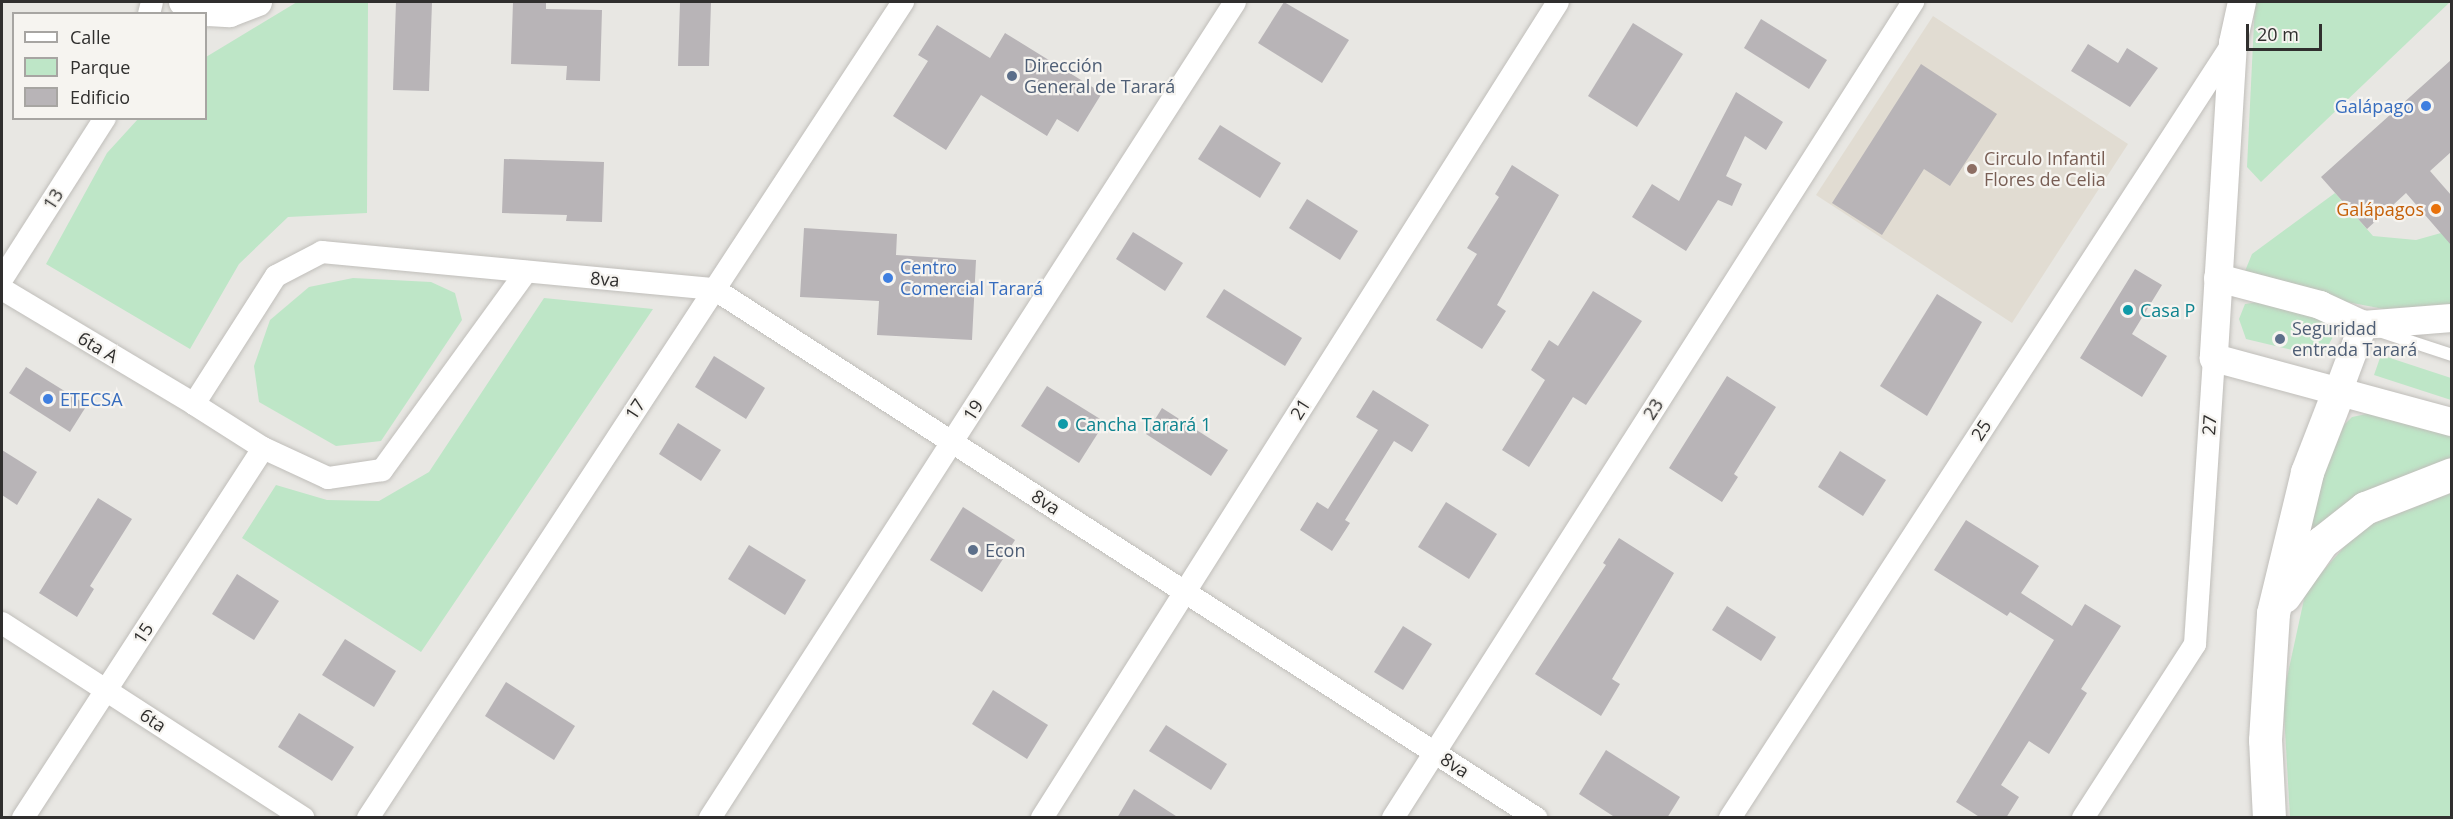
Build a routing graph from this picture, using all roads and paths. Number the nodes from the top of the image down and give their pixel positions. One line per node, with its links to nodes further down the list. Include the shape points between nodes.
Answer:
1 (183, 2): 8 (street)
2 (258, 2): 8 (street)
3 (903, 2): 15 (street, 17)
4 (1235, 2): 23 (street, 19)
5 (1558, 2): 26 (street, 21)
6 (1913, 2): 30 (street, 23)
7 (2242, 2): 9 (street, 27)
8 (218, 19)
9 (2233, 43): 12 (street, 27); 38 (street, 25)
10 (104, 120): 13 (street, 13)
11 (526, 272): 15 (street, 8va); 21 (street, 8va, via 322,252 276,276); 24 (street, 6ta A, via 382,470 328,478)
12 (2218, 278): 17 (street, via 2320,305); 19 (street, 27)
13 (2, 279)
14 (2, 289): 21 (street, 6ta A)
15 (714, 289): 23 (street, 8va); 33 (street, 17)
16 (2451, 318): 17 (street)
17 (2363, 325): 18 (lane); 20 (street)
18 (2451, 355)
19 (2214, 358): 20 (street); 39 (street, 27, via 2195,644)
20 (2338, 392): 22 (street); 27 (highway, via 2307,472)
21 (194, 405): 24 (street, 6ta A)
22 (2451, 422)
23 (952, 442): 26 (street, 8va); 34 (street, 19)
24 (263, 448): 29 (street, 15)
25 (2451, 474): 27 (highway, via 2365,508 2322,542)
26 (1185, 592): 30 (street, 8va); 35 (street, 21)
27 (2273, 613): 40 (highway, via 2265,740)
28 (2, 623): 29 (street, 6ta)
29 (106, 690): 31 (street, 15); 32 (street, 6ta)
30 (1434, 752): 36 (street, 23); 37 (street, 8va)
31 (23, 818)
32 (304, 818)
33 (368, 818)
34 (710, 818)
35 (1042, 818)
36 (1393, 818)
37 (1536, 818)
38 (1730, 818)
39 (2083, 818)
40 (2269, 818)

